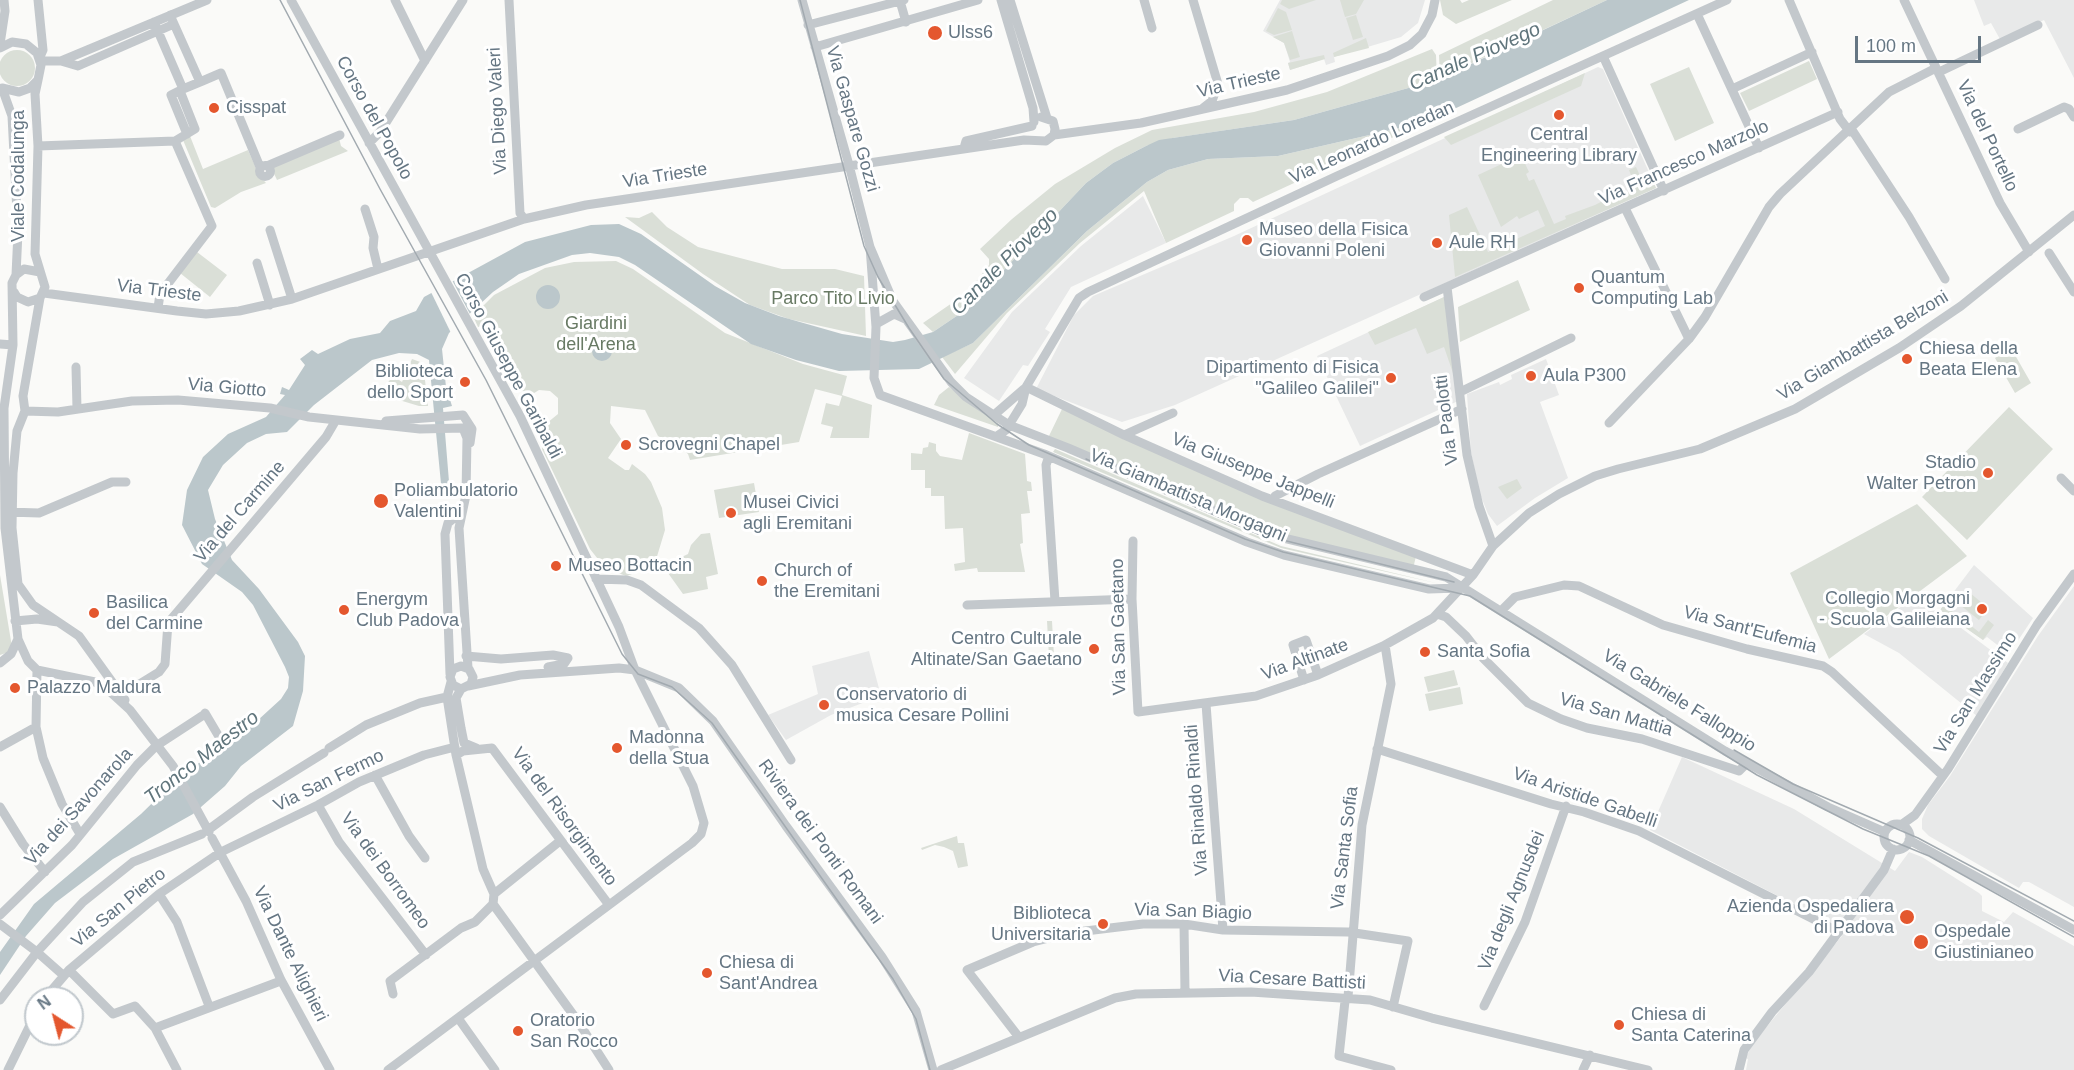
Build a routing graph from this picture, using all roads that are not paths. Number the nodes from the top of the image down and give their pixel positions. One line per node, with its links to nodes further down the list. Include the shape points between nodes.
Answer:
1 (4, 0): 26 (street)
2 (38, 0): 30 (street, via 43,50)
3 (207, 0): 20 (street)
4 (291, 0): 49 (street, Corso del Popolo)
5 (395, 0): 31 (street)
6 (463, 0): 31 (street)
7 (508, 0): 58 (street, Via Diego Valeri, via 520,207)
8 (802, 0): 22 (street, Via Gaspare Gozzi)
9 (978, 0): 21 (street)
10 (1001, 0): 42 (street, via 1033,108)
11 (1010, 0): 41 (street)
12 (1144, 0): 25 (street)
13 (1193, 0): 38 (street, via 1218,76 1217,91)
14 (1435, 0): 38 (street, Via Trieste, via 1430,22 1410,45 1287,90)
15 (1727, 0): 19 (street, Via Leonardo Loredan)
16 (1789, 0): 28 (street)
17 (1904, 0): 32 (street, Via del Portello)
18 (902, 1): 21 (street); 22 (street)
19 (1697, 14): 29 (street, Via Leonardo Loredan); 36 (street)
20 (172, 20): 24 (street); 34 (street)
21 (906, 22): 27 (street)
22 (808, 25): 27 (street, Via Gaspare Gozzi)
23 (2038, 25): 32 (street)
24 (156, 26): 30 (street, via 78,66); 37 (street)
25 (1152, 28)
26 (0, 46): 30 (street, via 22,42 34,49)
27 (815, 47): 53 (street, Via Gaspare Gozzi)
28 (1812, 52): 36 (street); 39 (street)
29 (1603, 56): 54 (street); 85 (street, Via Leonardo Loredan, via 1088,292 1079,298)
30 (40, 59): 33 (street, Viale Codalunga)
31 (424, 61): 49 (street, via 380,132)
32 (1936, 71): 44 (street, via 1889,92); 62 (street, Via del Portello)
33 (38, 80): 35 (street, via 19,92); 50 (street, Viale Codalunga)
34 (200, 82): 37 (street); 45 (street, via 221,73 264,166)
35 (1, 87): 67 (street, Viale Codalunga, via 12,116 18,232)
36 (1732, 89): 52 (street)
37 (181, 90): 48 (street, via 171,95 187,134)
38 (1203, 108): 46 (street, Via Trieste, via 1141,123)
39 (1838, 112): 44 (street); 52 (street, Via Francesco Marzolo)
40 (2074, 117): 43 (street, via 2064,107)
41 (1047, 118): 42 (street, Via Trieste); 46 (street, via 1054,123)
42 (1033, 124): 47 (street); 51 (street, Via Trieste, via 966,141)
43 (2018, 129)
44 (1851, 131): 68 (street); 80 (street, via 1769,207 1722,291)
45 (340, 135)
46 (1054, 135): 47 (street, Via Trieste, via 1046,141)
47 (1036, 138): 51 (street, Via Trieste)
48 (175, 141): 50 (street); 76 (street, via 212,226 159,294)
49 (369, 143): 63 (street, Corso del Popolo)
50 (38, 146): 66 (street, Viale Codalunga, via 35,254)
51 (964, 148): 53 (street, Via Trieste)
52 (1759, 148): 54 (street, Via Francesco Marzolo)
53 (849, 165): 58 (street, Via Trieste, via 608,201); 61 (street, Via Gaspare Gozzi)
54 (1664, 191): 55 (street, Via Francesco Marzolo)
55 (1625, 208): 69 (street, Via Francesco Marzolo); 80 (street)
56 (365, 209): 65 (street)
57 (2074, 215): 60 (street, Via Giambattista Belzoni)
58 (524, 219): 63 (street, Via Trieste)
59 (270, 230): 74 (street)
60 (2046, 244): 62 (street, Via Giambattista Belzoni); 71 (street)
61 (870, 247): 77 (street, Via Gaspare Gozzi, via 888,293); 78 (street, Via Gaspare Gozzi)
62 (2029, 252): 109 (street, Via Giambattista Belzoni, via 1908,342 1795,409 1700,449 1595,476 1529,513)
63 (428, 253): 65 (street, Via Trieste); 112 (street, Corso Giuseppe Garibaldi, via 520,416)
64 (257, 263): 75 (street)
65 (378, 269): 74 (street, Via Trieste)
66 (39, 272): 67 (street, via 24,269); 72 (street, via 45,282)
67 (16, 275): 70 (street, via 12,283)
68 (1945, 279)
69 (1448, 287): 73 (street, Via Francesco Marzolo); 86 (street, Via Paolotti)
70 (14, 292): 72 (street, via 28,302); 82 (street)
71 (2074, 292)
72 (42, 295): 76 (street, Via Trieste); 91 (street)
73 (1424, 297)
74 (292, 299): 75 (street, Via Trieste)
75 (270, 305): 76 (street, Via Trieste, via 217,314)
76 (158, 308)
77 (907, 322): 78 (street, via 894,314); 84 (street, Via Gaspare Gozzi)
78 (876, 326): 87 (street, Via Gaspare Gozzi, via 874,378)
79 (1571, 338): 86 (street)
80 (1689, 339): 96 (street)
81 (0, 344): 82 (street)
82 (13, 345): 88 (street)
83 (76, 367): 89 (street)
84 (941, 369): 93 (street, Via Giambattista Morgagni, via 958,390)
85 (1025, 388): 93 (street); 97 (street, via 1022,404); 98 (street, Via Giuseppe Jappelli)
86 (1460, 392): 90 (street, Via Paolotti)
87 (880, 395): 99 (street, Via Giambattista Morgagni)
88 (4, 407): 91 (street, via 18,399); 91 (street, via 13,419); 106 (street)
89 (77, 409): 91 (street, Via Giotto, via 43,413); 94 (street, Via Giotto, via 149,400 270,408)
90 (1462, 409): 105 (street, via 1318,474); 109 (street, Via Paolotti, via 1472,480)
91 (24, 410): 106 (street, via 16,437)
92 (1173, 413): 98 (street)
93 (994, 416): 97 (street, Via Giambattista Morgagni)
94 (336, 420): 95 (street, Via Giotto); 136 (street, Via del Carmine, via 326,437 168,623 165,664 159,672 133,688)
95 (374, 422): 100 (street, Via Giotto, via 420,429 458,426 466,432); 100 (street, Via Giotto, via 463,415 470,423 472,435)
96 (1609, 423)
97 (1009, 425): 99 (street); 113 (street, Via Giambattista Morgagni, via 1271,535 1446,577)
98 (1124, 435): 105 (street, Via Giuseppe Jappelli)
99 (997, 436): 101 (street, Via Giambattista Morgagni)
100 (467, 452): 107 (street, via 466,495)
101 (1049, 456): 113 (street, Via Giambattista Morgagni, via 1284,555 1439,591); 115 (street, via 1046,465)
102 (2061, 478): 104 (street)
103 (126, 482): 106 (street, via 112,482 39,513)
104 (2074, 491)
105 (1274, 500): 111 (street, Via Giuseppe Jappelli)
106 (9, 512): 119 (street); 120 (street, via 18,584 33,605)
107 (461, 512): 123 (street); 131 (street, via 448,523 446,534)
108 (1133, 541): 114 (street, Via San Gaetano)
109 (1493, 546): 111 (street, Via Giambattista Belzoni)
110 (2074, 574): 152 (street, Via San Massimo, via 2037,625)
111 (1473, 575): 113 (street, Via Giambattista Belzoni)
112 (596, 579): 127 (street, Corso Giuseppe Garibaldi); 149 (street, via 627,580 641,585 699,628 732,665)
113 (1461, 588): 117 (street, Via Gabriele Falloppio); 118 (street, Via Altinate)
114 (1132, 599): 115 (street); 140 (street, Via San Gaetano)
115 (1055, 601): 116 (street)
116 (967, 605)
117 (1502, 610): 150 (street, Via Gabriele Falloppio); 152 (street, Via Sant'Eufemia, via 1515,597 1564,585 1579,586 1663,624 1823,666)
118 (1437, 614): 122 (street, Via Altinate); 150 (street, Via San Mattia, via 1446,617 1466,636 1528,703 1561,719 1642,739 1739,771)
119 (15, 621): 120 (street); 121 (street)
120 (61, 623): 125 (street, via 79,636)
121 (18, 639): 124 (street, via 11,654); 126 (street)
122 (1385, 645): 130 (street, Via Altinate); 147 (street, Via Santa Sofia, via 1391,684)
123 (466, 656): 128 (street); 129 (street, via 568,658 564,664)
124 (0, 663)
125 (102, 668): 133 (street, via 99,675); 136 (street)
126 (36, 670): 133 (street); 141 (street)
127 (635, 670): 129 (street); 168 (street, Corso Giuseppe Garibaldi, via 694,789 704,823 701,834 692,843); 200 (street, Riviera dei Ponti Romani, via 679,688 713,721 898,981 921,1023)
128 (470, 671): 129 (street, via 485,676); 131 (street, via 458,666); 134 (street)
129 (520, 675): 134 (street)
130 (1318, 675): 132 (street, Via Altinate); 132 (street, via 1306,640 1293,645)
131 (451, 678): 134 (street); 137 (street)
132 (1304, 680): 138 (street, Via Altinate, via 1256,696)
133 (88, 681): 135 (street)
134 (465, 687): 146 (street, via 456,698 464,743)
135 (107, 689): 136 (street); 139 (street)
136 (119, 691): 139 (street)
137 (447, 697): 148 (street); 158 (street, via 420,703 366,725 261,792)
138 (1206, 704): 140 (street, Via Altinate); 172 (street, Via Rinaldo Rinaldi)
139 (130, 710): 143 (street, Via Dante Alighieri)
140 (1137, 712)
141 (36, 727): 144 (street); 159 (street, via 49,773)
142 (218, 735): 143 (street, Via dei Savonarola, via 205,713)
143 (156, 746): 158 (street, Via Dante Alighieri, via 173,766); 159 (street, Via dei Savonarola)
144 (0, 747)
145 (492, 748): 146 (street, Via San Fermo); 161 (street, Via del Risorgimento)
146 (478, 749): 148 (street, Via San Fermo)
147 (1377, 749): 154 (street, Via Aristide Gabelli); 175 (street, Via Santa Sofia, via 1362,825)
148 (456, 751): 151 (street, Via San Fermo, via 424,755); 167 (street)
149 (791, 760)
150 (1747, 763): 157 (street, Via Gabriele Falloppio, via 1828,807)
151 (375, 775): 153 (street, Via San Fermo); 164 (street)
152 (1943, 776): 156 (street, Via San Massimo, via 1915,815)
153 (318, 805): 163 (street, Via San Fermo); 177 (street, Via dei Borromeo, via 339,842)
154 (1566, 806): 174 (street, Via Aristide Gabelli, via 1639,831); 187 (street, Via degli Agnusdei, via 1525,922)
155 (0, 807): 165 (street)
156 (1901, 825): 157 (street, via 1890,826); 160 (street, via 1909,833)
157 (1885, 832): 162 (street, via 1886,842)
158 (208, 833): 163 (street, Via Dante Alighieri); 176 (street, via 133,862 83,902)
159 (80, 834): 165 (street, Via dei Savonarola)
160 (1909, 840): 162 (street, via 1902,849); 173 (street)
161 (560, 841): 167 (street); 168 (street, Via del Risorgimento)
162 (1893, 849): 174 (street, via 1884,870)
163 (221, 852): 166 (street, Via San Pietro); 196 (street, Via Dante Alighieri, via 282,983)
164 (424, 858)
165 (45, 872): 169 (street, Via dei Savonarola)
166 (159, 894): 179 (street, Via San Pietro); 186 (street, via 177,922)
167 (493, 899): 177 (street, via 475,922); 178 (street)
168 (609, 905): 178 (street)
169 (0, 915)
170 (0, 924): 176 (street)
171 (1184, 924): 172 (street, Via San Biagio); 182 (street); 191 (street, Via San Biagio, via 1143,924 1069,933 1018,947 968,970)
172 (1223, 930): 175 (street, Via San Biagio)
173 (2074, 930)
174 (1839, 932): 205 (street, via 1744,1050)
175 (1353, 933): 184 (street, Via Santa Sofia); 188 (street, Via San Biagio, via 1408,941)
176 (37, 952): 179 (street); 185 (street)
177 (426, 955): 183 (street, via 390,981)
178 (535, 962): 189 (street); 199 (street)
179 (66, 973): 181 (street, Via San Pietro); 190 (street, via 113,1014 135,1006)
180 (278, 982): 186 (street)
181 (55, 986)
182 (1185, 992): 184 (street, Via Cesare Battisti); 191 (street, Via Cesare Battisti, via 1115,998)
183 (393, 994)
184 (1348, 997): 188 (street, Via Cesare Battisti); 202 (street, Via Santa Sofia, via 1339,1056)
185 (0, 1000)
186 (209, 1006): 190 (street)
187 (1484, 1006)
188 (1393, 1007): 193 (street, Via Cesare Battisti)
189 (458, 1018): 197 (street); 198 (street)
190 (155, 1028): 195 (street)
191 (1018, 1036): 201 (street, Via Cesare Battisti)
192 (24, 1037): 194 (street)
193 (1590, 1055): 203 (street); 204 (street, Via Cesare Battisti)
194 (8, 1070)
195 (177, 1070)
196 (330, 1070)
197 (388, 1070)
198 (495, 1070)
199 (609, 1070)
200 (933, 1070)
201 (941, 1070)
202 (1391, 1070)
203 (1583, 1070)
204 (1648, 1070)
205 (1739, 1070)

